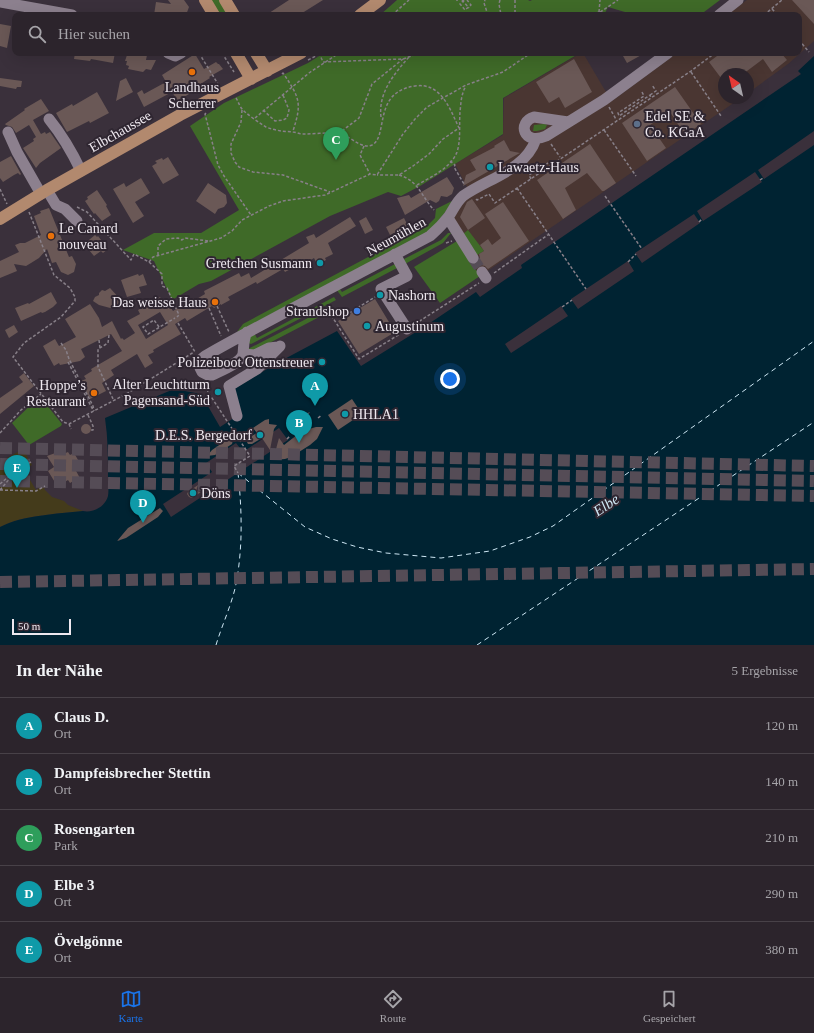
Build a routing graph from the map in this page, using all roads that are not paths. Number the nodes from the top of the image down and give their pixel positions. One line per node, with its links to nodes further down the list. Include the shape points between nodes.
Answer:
1 (205, 0): 7 (main road)
2 (225, 0): 8 (main road)
3 (738, 0): 10 (street)
4 (0, 2): 6 (street)
5 (375, 2): 9 (main road)
6 (55, 12)
7 (212, 12)
8 (232, 12)
9 (363, 12)
10 (723, 12)
11 (236, 56): 16 (main road, via 238,69)
12 (258, 56): 15 (main road)
13 (297, 56): 15 (main road, Elbchaussee)
14 (664, 56): 18 (street, via 604,100)
15 (272, 73): 16 (main road, Elbchaussee)
16 (250, 78): 21 (main road, Elbchaussee)
17 (49, 119): 21 (street)
18 (568, 122): 20 (street, via 546,136); 20 (street, via 531,118 526,122 524,130 530,138)
19 (8, 132): 22 (street, via 20,158)
20 (536, 139): 24 (street, Neumühlen, via 526,157 513,168 463,196)
21 (81, 171): 22 (main road, Elbchaussee)
22 (44, 192): 23 (main road, Elbchaussee); 25 (street)
23 (5, 216)
24 (448, 218): 26 (street, Neumühlen, via 430,236); 27 (street)
25 (77, 221)
26 (395, 254): 28 (street, via 407,276 381,289); 29 (street, Neumühlen)
27 (473, 258)
28 (407, 329)
29 (247, 332): 30 (street); 30 (street, Neumühlen, via 205,356 200,362 200,368 206,374 212,375 239,360)
30 (243, 354): 31 (street, via 255,355 280,346 257,368 228,386)
31 (237, 416)

